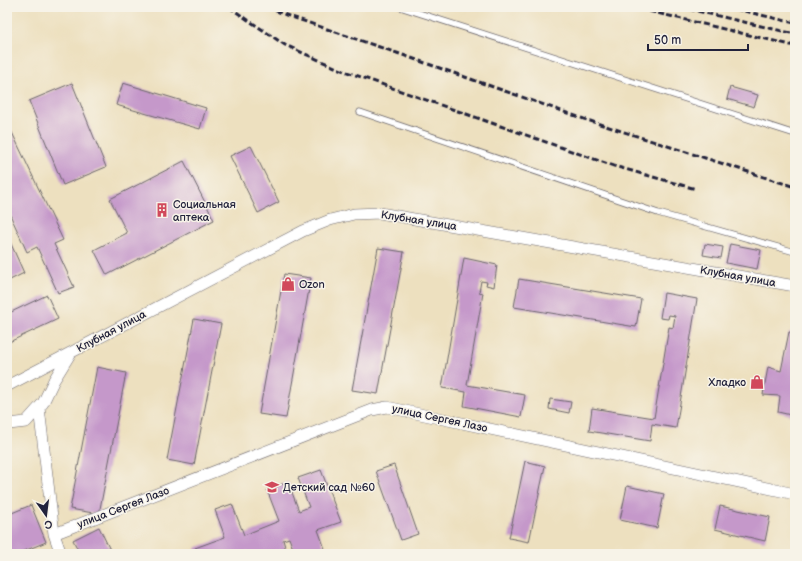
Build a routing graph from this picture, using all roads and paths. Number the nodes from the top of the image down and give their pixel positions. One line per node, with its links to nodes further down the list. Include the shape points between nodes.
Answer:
1 (400, 7): 3 (lane)
2 (360, 112): 4 (lane, via 658,213)
3 (795, 134)
4 (795, 252)
5 (795, 286): 6 (street, Клубная улица, via 380,212 354,214 303,231)
6 (71, 352): 7 (street, Клубная улица); 8 (street)
7 (7, 386)
8 (39, 408): 9 (street, via 26,422); 11 (street)
9 (7, 423)
10 (795, 494): 11 (street, улица Сергея Лазо, via 387,407 372,410)
11 (54, 534): 12 (street)
12 (62, 554)

